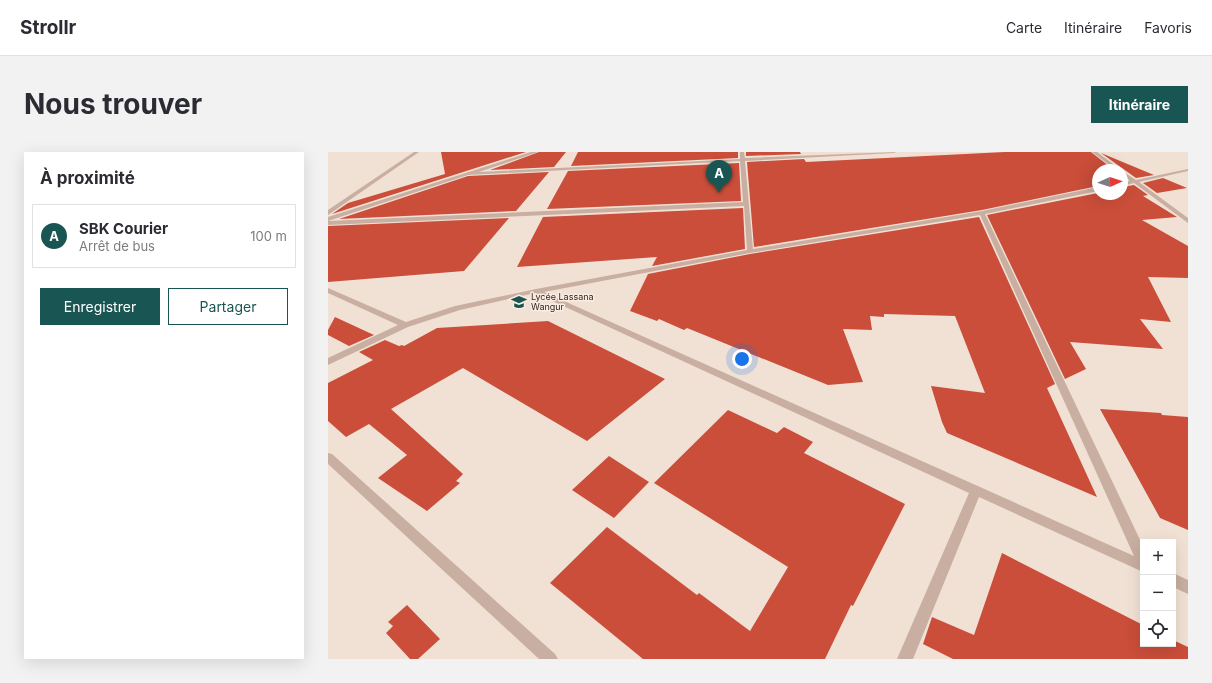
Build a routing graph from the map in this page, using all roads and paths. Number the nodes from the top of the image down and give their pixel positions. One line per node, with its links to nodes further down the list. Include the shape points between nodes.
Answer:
1 (417, 152): 15 (street)
2 (536, 152): 9 (street)
3 (742, 152): 6 (street)
4 (894, 152): 6 (street)
5 (1094, 152): 7 (street)
6 (743, 160): 9 (street); 14 (street)
7 (1111, 164)
8 (1188, 170): 11 (street)
9 (467, 174): 17 (street)
10 (1128, 176): 11 (street)
11 (1134, 181): 12 (street); 18 (street)
12 (1128, 182)
13 (1092, 190): 16 (street)
14 (747, 204): 19 (street); 20 (street)
15 (328, 213)
16 (982, 213): 20 (street); 27 (street)
17 (328, 219)
18 (1188, 221)
19 (328, 223)
20 (750, 251): 22 (street)
21 (328, 290): 23 (street)
22 (536, 291): 23 (street, via 458,308); 26 (street)
23 (405, 325): 24 (street)
24 (328, 362)
25 (328, 458): 31 (street)
26 (976, 489): 28 (street); 32 (street)
27 (1140, 554)
28 (1140, 565)
29 (1176, 581): 30 (street)
30 (1188, 587)
31 (550, 659)
32 (905, 659)

